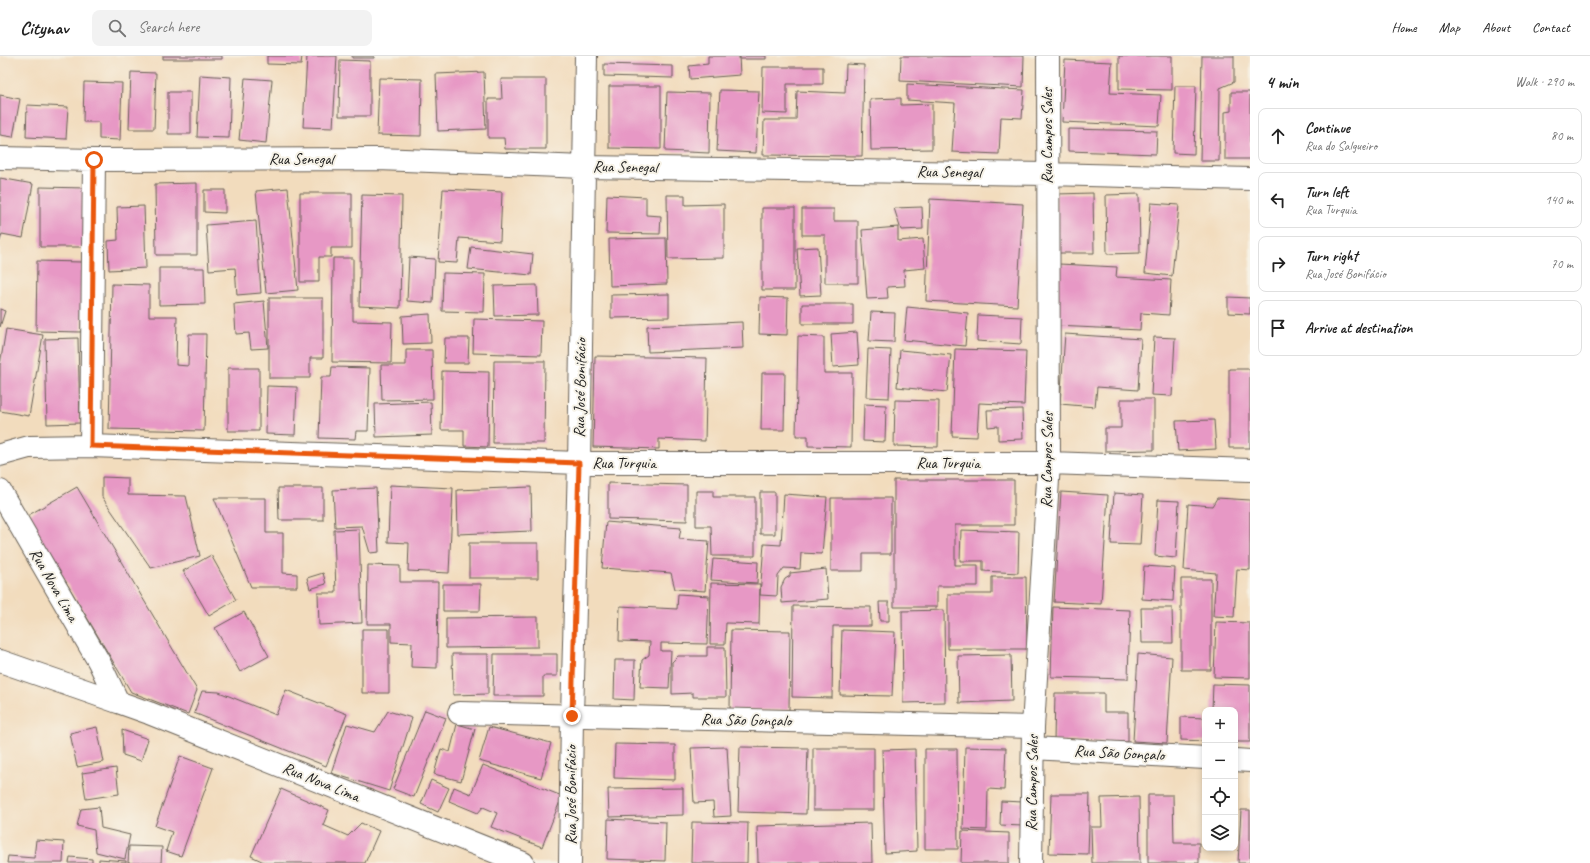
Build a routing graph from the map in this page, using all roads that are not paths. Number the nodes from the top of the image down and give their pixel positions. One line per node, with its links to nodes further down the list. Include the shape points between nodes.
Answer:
1 (586, 56): 5 (street, Rua José Bonifácio)
2 (1048, 56): 6 (street, Rua Campos Sales)
3 (0, 158): 4 (street, Rua Senegal)
4 (94, 160): 5 (street, Rua Senegal, via 378,159); 8 (street)
5 (584, 167): 6 (street, Rua Senegal); 10 (street, Rua José Bonifácio)
6 (1047, 174): 7 (street, Rua Senegal); 11 (street, Rua Campos Sales)
7 (1250, 179)
8 (91, 446): 9 (street, Rua Turquia, via 29,448); 10 (street, Rua Turquia)
9 (0, 455)
10 (579, 463): 11 (street, Rua Turquia); 17 (street, Rua José Bonifácio)
11 (1048, 463): 12 (street, Rua Turquia); 18 (street, Rua Campos Sales)
12 (1250, 470)
13 (0, 491): 15 (street, Rua Nova Lima, via 99,662)
14 (0, 661): 15 (street, Rua Nova Lima)
15 (118, 702): 22 (street, Rua Nova Lima, via 149,712)
16 (459, 712): 17 (street, Rua São Gonçalo)
17 (572, 716): 18 (street, Rua São Gonçalo); 23 (street, Rua José Bonifácio)
18 (1033, 737): 19 (street, Rua São Gonçalo); 24 (street, Rua Campos Sales)
19 (1202, 758)
20 (1238, 760): 21 (street)
21 (1250, 761)
22 (523, 863)
23 (570, 863)
24 (1031, 863)

